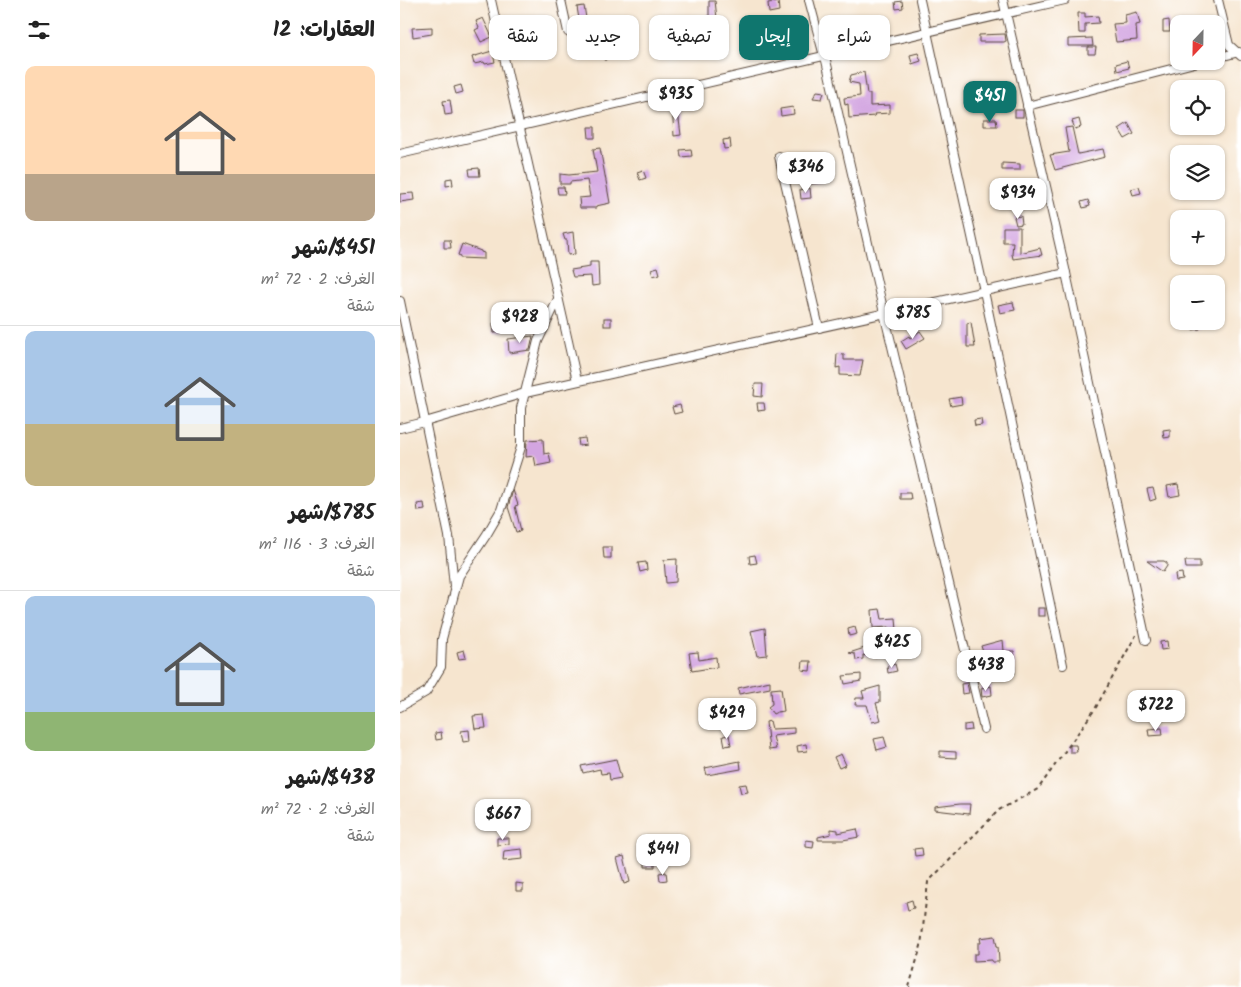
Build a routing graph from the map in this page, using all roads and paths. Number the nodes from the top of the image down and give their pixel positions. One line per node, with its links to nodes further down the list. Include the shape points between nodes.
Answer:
1 (491, 0): 19 (street)
2 (561, 0): 9 (street)
3 (809, 0): 11 (street)
4 (920, 0): 10 (street)
5 (1003, 0): 8 (street)
6 (1064, 0): 8 (street)
7 (1218, 0): 13 (street, via 1229,45)
8 (1006, 14): 10 (street); 18 (street)
9 (567, 27)
10 (927, 32): 12 (street); 23 (street)
11 (819, 37)
12 (890, 41)
13 (1240, 53): 14 (street)
14 (1225, 56)
15 (819, 57): 19 (street)
16 (825, 60): 26 (street)
17 (1170, 69): 18 (street)
18 (1028, 106): 22 (street)
19 (520, 126): 20 (street); 24 (street)
20 (400, 154)
21 (779, 156): 27 (street)
22 (1066, 273): 23 (street); 33 (street)
23 (984, 291): 26 (street); 35 (street)
24 (558, 299): 28 (street); 29 (street, via 538,341)
25 (400, 301): 30 (street)
26 (884, 313): 27 (street); 37 (street)
27 (819, 328): 28 (street)
28 (577, 381): 29 (street)
29 (525, 393): 30 (street); 32 (street, via 521,447 500,510 459,576)
30 (425, 422): 31 (street); 32 (street, via 449,536)
31 (400, 428)
32 (455, 591): 36 (street, via 442,639 441,667 426,692)
33 (1142, 624): 34 (street); 38 (path, via 1095,709 1038,789 999,810 928,882 921,946)
34 (1146, 640)
35 (1063, 665)
36 (400, 707)
37 (984, 728)
38 (909, 987)

